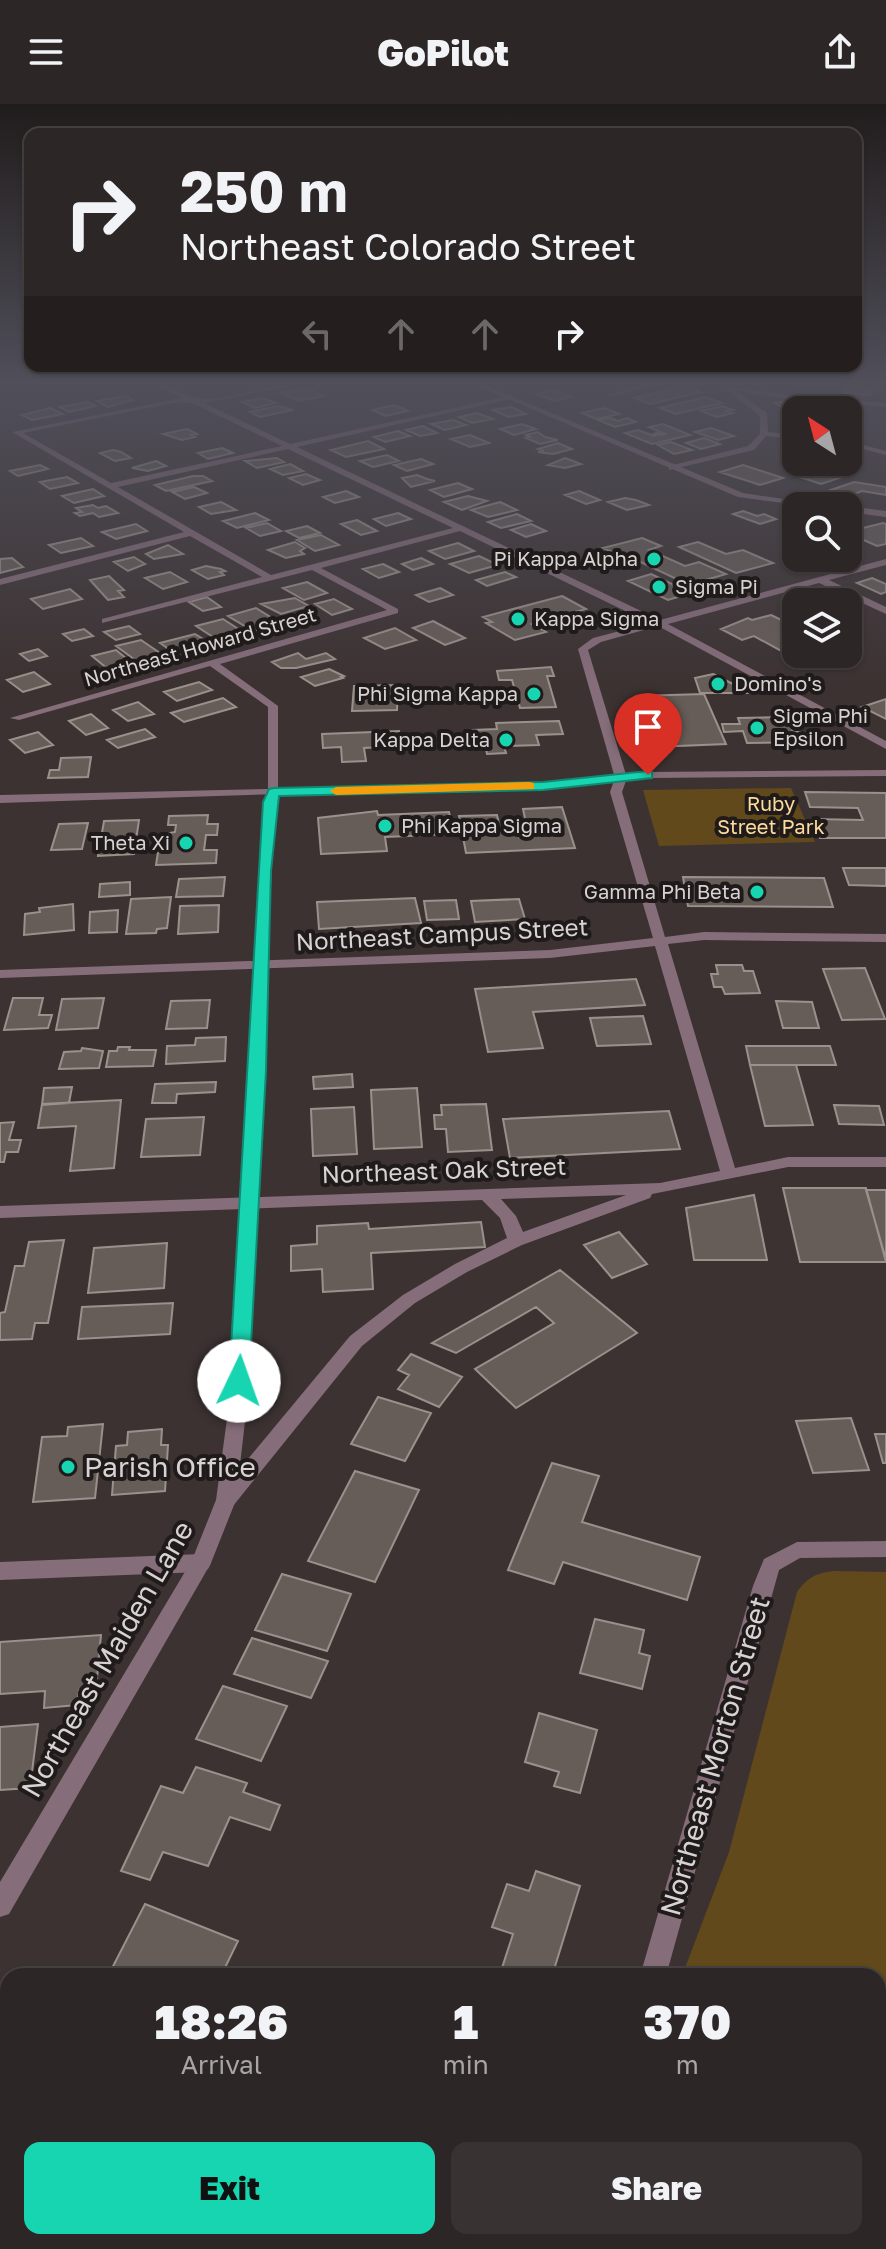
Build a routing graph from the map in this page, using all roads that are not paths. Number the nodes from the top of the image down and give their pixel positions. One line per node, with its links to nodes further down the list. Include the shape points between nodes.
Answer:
1 (115, 485): 4 (street)
2 (369, 485): 8 (street)
3 (716, 485): 5 (street)
4 (111, 486): 9 (street)
5 (782, 500)
6 (862, 511): 7 (street)
7 (886, 514)
8 (459, 529): 11 (street); 17 (street)
9 (190, 533): 12 (street); 14 (street)
10 (886, 562): 13 (street)
11 (313, 567): 12 (street); 18 (street, Northeast Howard Street, via 395,611)
12 (270, 578): 16 (street)
13 (821, 580): 15 (street); 17 (street)
14 (0, 582)
15 (886, 611)
16 (105, 621)
17 (660, 624): 20 (street); 22 (street, via 597,640 583,649)
18 (211, 662): 19 (street, Northeast Howard Street); 23 (street, via 273,706)
19 (15, 718)
20 (886, 746)
21 (886, 773): 22 (street)
22 (621, 778): 23 (street, via 543,786); 26 (street, via 616,792)
23 (274, 792): 24 (street); 27 (street, via 269,802)
24 (0, 799)
25 (886, 938): 26 (street, Northeast Campus Street, via 704,936)
26 (660, 941): 27 (street, Northeast Campus Street, via 550,954); 30 (street)
27 (260, 965): 28 (street, Northeast Campus Street); 33 (street)
28 (0, 974)
29 (886, 1162): 30 (street, Northeast Oak Street, via 788,1162)
30 (729, 1174): 31 (street, Northeast Oak Street)
31 (660, 1188): 32 (street, Northeast Oak Street); 35 (street, Northeast Maiden Lane)
32 (485, 1194): 33 (street, Northeast Oak Street); 35 (street, via 506,1212)
33 (250, 1201): 34 (street, Northeast Oak Street); 36 (street, via 238,1404)
34 (0, 1212)
35 (516, 1241): 36 (street, Northeast Maiden Lane, via 409,1299 356,1341)
36 (226, 1500): 38 (street, Northeast Maiden Lane)
37 (886, 1549): 41 (street, Northeast Morton Street, via 797,1550 771,1565)
38 (201, 1563): 39 (street); 40 (street, Northeast Maiden Lane)
39 (0, 1571)
40 (0, 1905)
41 (655, 1968)

